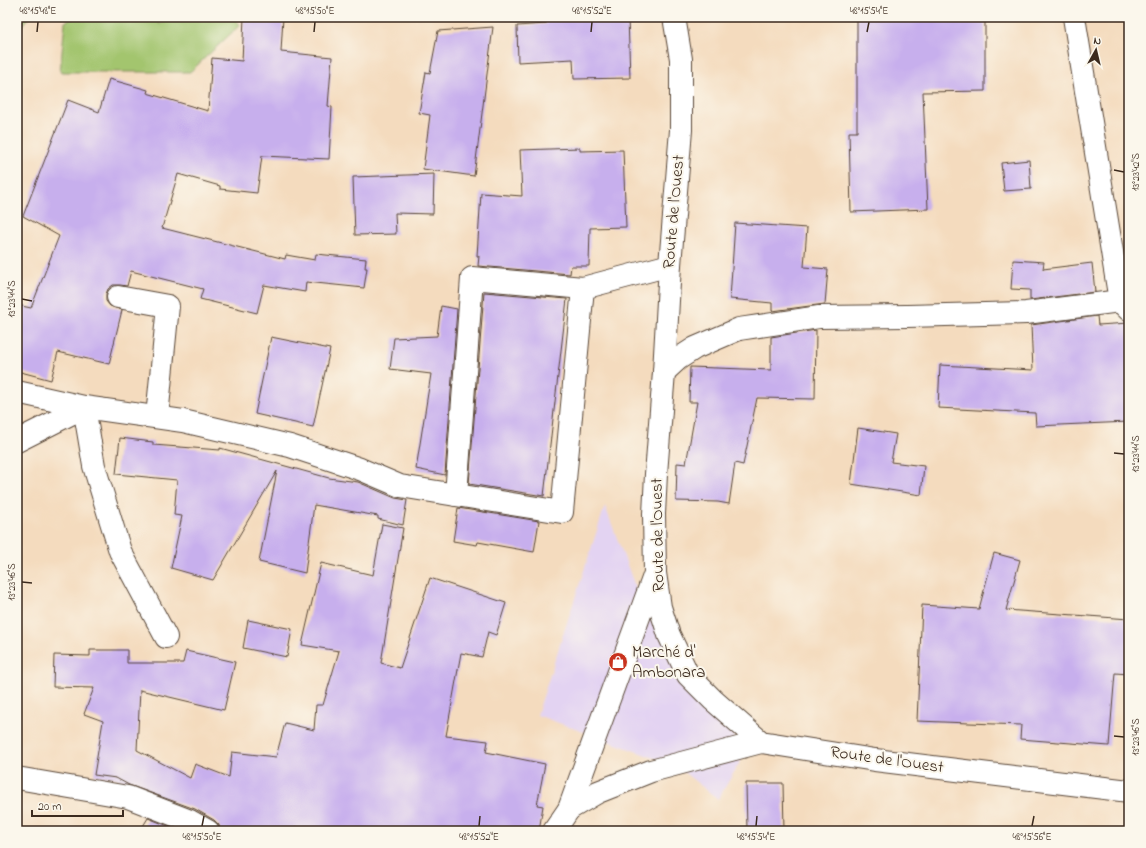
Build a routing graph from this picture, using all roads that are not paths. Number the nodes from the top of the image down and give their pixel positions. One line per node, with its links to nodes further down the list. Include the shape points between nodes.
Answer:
1 (674, 17): 3 (street, Route de l'Ouest, via 681,59 681,130)
2 (1074, 17): 6 (street)
3 (670, 266): 4 (street); 7 (street, Route de l'Ouest)
4 (583, 288): 12 (street, via 472,278); 12 (street, via 562,512)
5 (118, 297): 10 (street, via 168,306)
6 (1125, 306): 7 (street, via 1026,312 819,317 739,329 695,348)
7 (664, 372): 13 (street, Route de l'Ouest, via 654,514)
8 (17, 392): 9 (street)
9 (84, 406): 10 (street); 11 (street); 14 (street, via 94,466 120,551)
10 (157, 417): 12 (street, via 290,446 360,469 400,486)
11 (17, 441)
12 (456, 495)
13 (655, 573): 15 (street, Route de l'Ouest, via 660,606 669,635 688,675); 18 (street)
14 (166, 637)
15 (760, 742): 17 (street, Route de l'Ouest, via 875,760); 18 (street, via 651,771 598,792)
16 (17, 778): 19 (street, via 128,797 190,821)
17 (1129, 791)
18 (569, 809): 20 (street)
19 (208, 831)
20 (554, 831)

